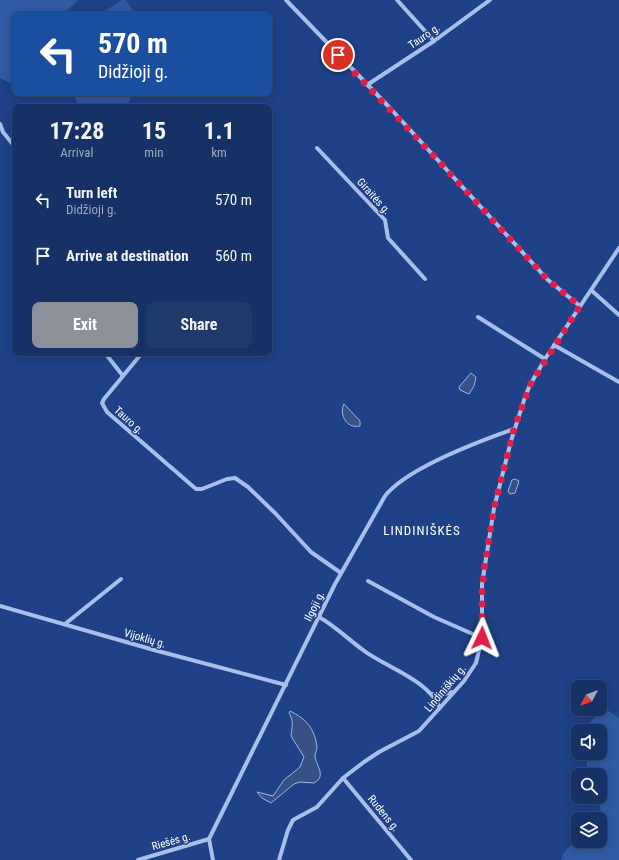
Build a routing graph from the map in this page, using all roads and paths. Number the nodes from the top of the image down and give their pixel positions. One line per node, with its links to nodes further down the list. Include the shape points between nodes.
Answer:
1 (286, 0): 5 (street)
2 (397, 0): 4 (street)
3 (490, 0): 4 (street, Tauro g.)
4 (434, 41): 5 (street, Tauro g.)
5 (367, 85): 12 (street, via 548,280)
6 (0, 124): 7 (street)
7 (12, 143)
8 (317, 148): 10 (street, Giraitės g., via 385,220 388,238)
9 (619, 248): 11 (street, Lindiniškių g.)
10 (425, 279)
11 (591, 290): 12 (street, Lindiniškių g.); 13 (street)
12 (580, 306): 15 (street, Lindiniškių g.)
13 (619, 315)
14 (478, 317): 18 (street)
15 (554, 345): 18 (street, Lindiniškių g.); 20 (street)
16 (107, 356): 19 (street)
17 (140, 356): 19 (street, Tauro g.)
18 (545, 359): 21 (street, Lindiniškių g., via 530,385)
19 (123, 376): 22 (street, Tauro g., via 104,399 103,407 127,431 196,489 235,478 269,507 311,552)
20 (619, 382)
21 (514, 429): 22 (street, Ilgoji g., via 463,449 395,484 385,496); 28 (street, Lindiniškių g., via 494,508 484,570)
22 (341, 573): 26 (street, Ilgoji g.)
23 (121, 579): 27 (street)
24 (368, 580): 28 (street, via 434,617)
25 (0, 606): 27 (street, Vijoklių g.)
26 (319, 617): 29 (street, Ilgoji g.); 31 (street, via 363,650)
27 (65, 624): 29 (street, Vijoklių g.)
28 (482, 638): 30 (street, Lindiniškių g., via 476,663 464,681)
29 (286, 685): 34 (street, Ilgoji g.)
30 (452, 692): 31 (street); 32 (street, Lindiniškių g.)
31 (432, 694): 32 (street)
32 (440, 708): 33 (street, Lindiniškių g., via 419,731 379,752)
33 (344, 778): 37 (street, Lindiniškių g., via 317,807 290,824); 38 (street, Rudens g.)
34 (209, 839): 35 (street, Riešės g.); 36 (street)
35 (138, 860)
36 (213, 860)
37 (279, 860)
38 (411, 860)

